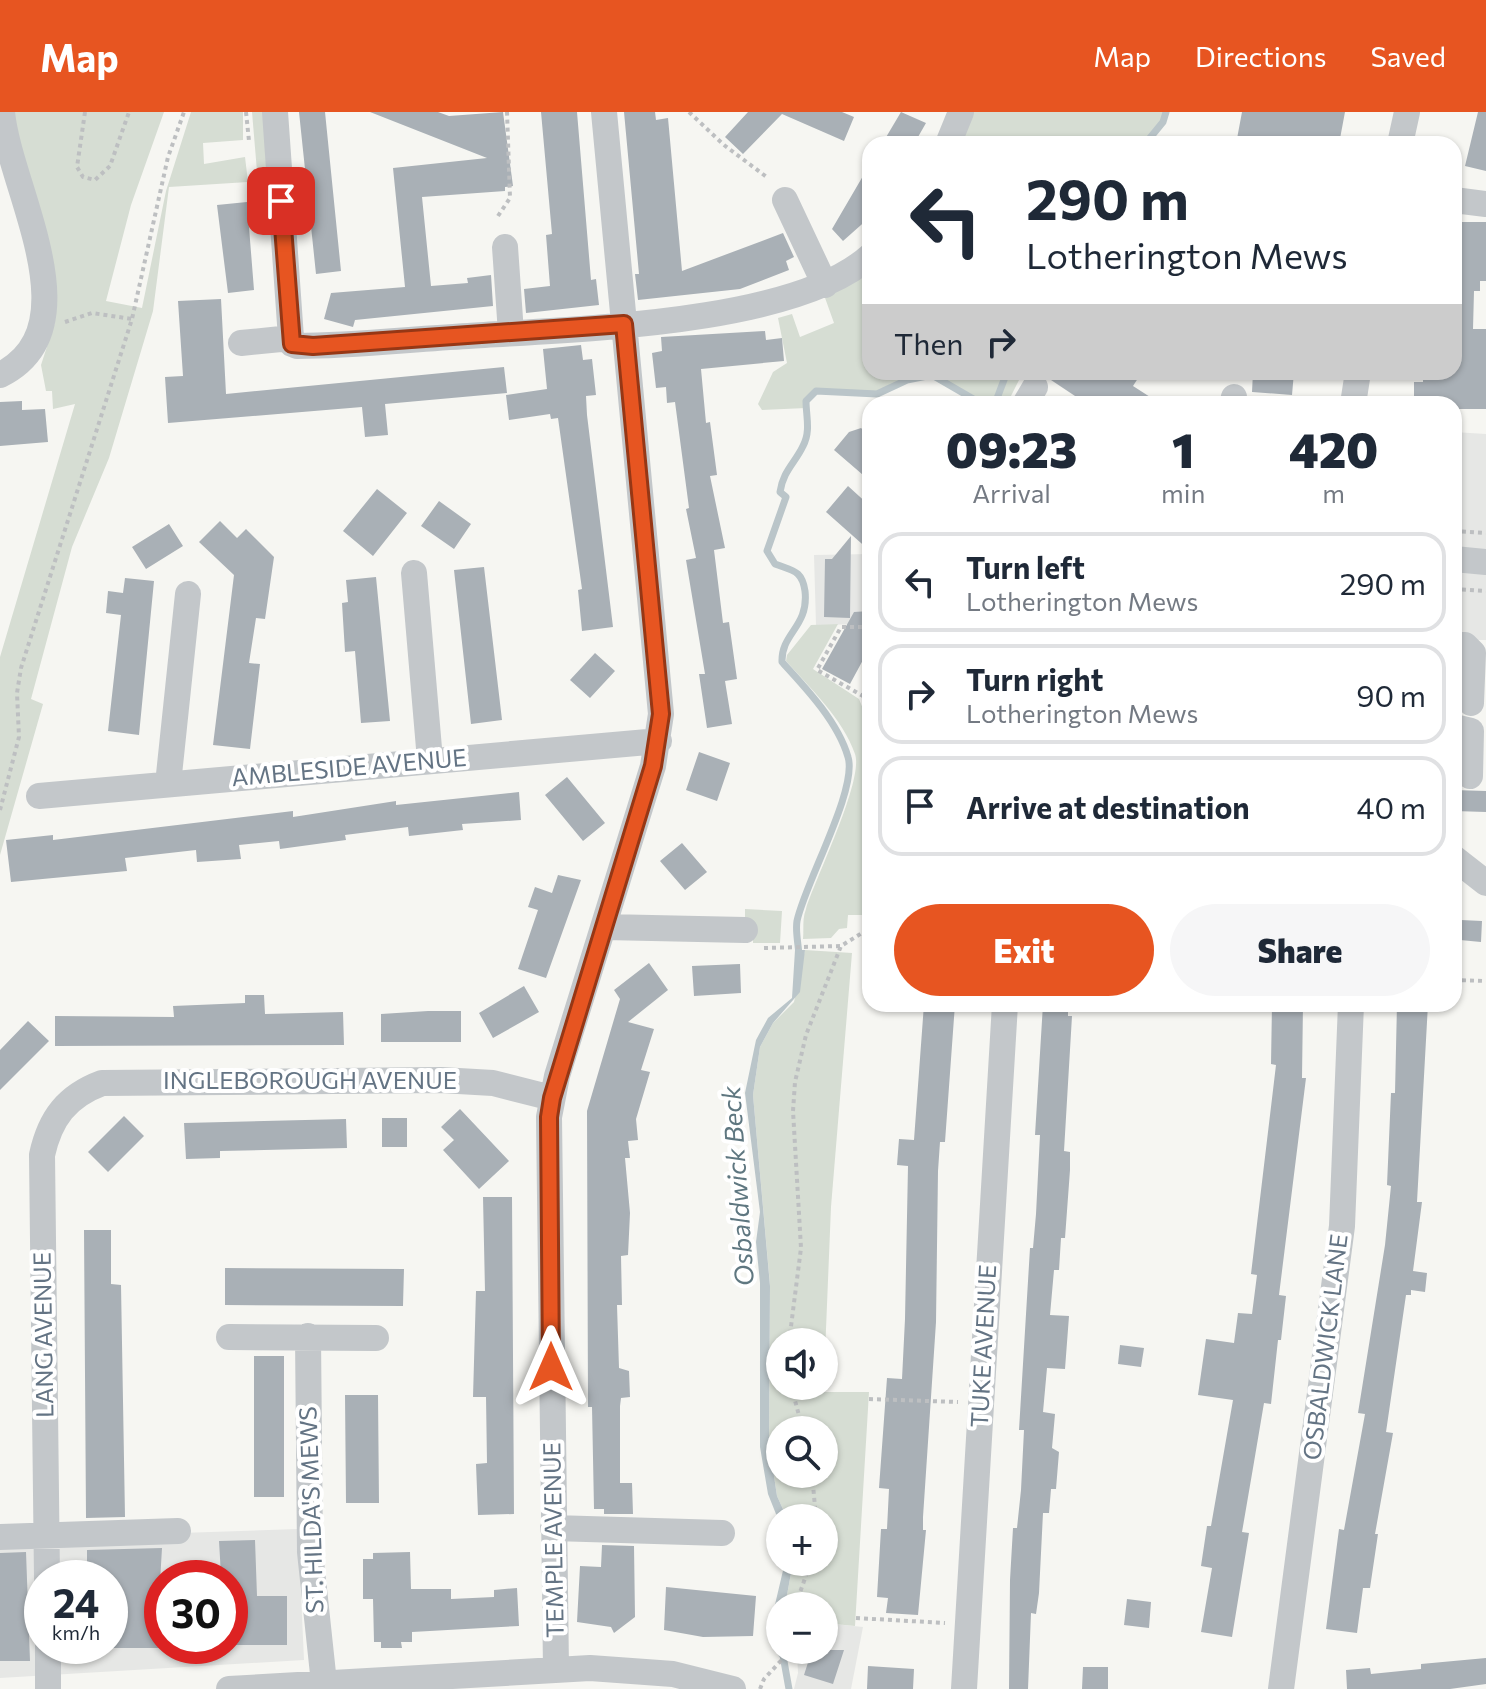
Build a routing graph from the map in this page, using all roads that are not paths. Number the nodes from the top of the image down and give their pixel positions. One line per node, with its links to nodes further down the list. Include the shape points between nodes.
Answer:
1 (275, 112): 16 (street)
2 (604, 112): 14 (street, TEMPLE AVENUE)
3 (961, 112): 6 (street)
4 (1407, 112): 7 (street)
5 (2, 123): 18 (street, via 46,305 34,349)
6 (951, 136)
7 (1402, 136)
8 (785, 200): 13 (street)
9 (1462, 201): 10 (street)
10 (1486, 204)
11 (505, 247): 15 (street)
12 (862, 261): 13 (street)
13 (825, 285): 14 (street, via 739,309)
14 (624, 324): 15 (street); 26 (street, TEMPLE AVENUE, via 661,714)
15 (511, 333): 16 (street, via 313,346 292,344)
16 (291, 338): 17 (street)
17 (241, 343)
18 (0, 375)
19 (1462, 560): 20 (street)
20 (1486, 562)
21 (414, 573): 27 (street)
22 (188, 594): 29 (street)
23 (1462, 645): 24 (street, via 1473,653)
24 (1471, 703)
25 (1462, 729): 28 (street, via 1471,731)
26 (659, 741): 27 (street, AMBLESIDE AVENUE); 33 (street, TEMPLE AVENUE)
27 (430, 760): 29 (street, AMBLESIDE AVENUE)
28 (1470, 776)
29 (168, 784): 30 (street, AMBLESIDE AVENUE)
30 (39, 796)
31 (1462, 864): 32 (street)
32 (1486, 883)
33 (605, 927): 34 (street); 37 (street, TEMPLE AVENUE)
34 (745, 930)
35 (1004, 1012): 54 (street, TUKE AVENUE)
36 (1351, 1012): 55 (street, OSBALDWICK LANE, via 1342,1226)
37 (552, 1098): 38 (street, INGLEBOROUGH AVENUE, via 474,1080 425,1080 102,1083); 42 (street, TEMPLE AVENUE)
38 (70, 1100): 45 (street, LANG AVENUE, via 46,1135 42,1155)
39 (308, 1336): 40 (street); 41 (street); 50 (street, ST. HILDA'S MEWS, via 310,1552)
40 (229, 1337)
41 (376, 1338)
42 (553, 1528): 44 (street); 49 (street, TEMPLE AVENUE)
43 (178, 1531): 45 (street)
44 (722, 1533)
45 (47, 1535): 46 (street); 47 (street, LANG AVENUE)
46 (0, 1537)
47 (47, 1560)
48 (48, 1664): 51 (street)
49 (556, 1669): 50 (street); 53 (street, via 673,1674)
50 (321, 1685): 52 (street)
51 (48, 1689)
52 (229, 1689)
53 (733, 1689)
54 (964, 1689)
55 (1281, 1689)

